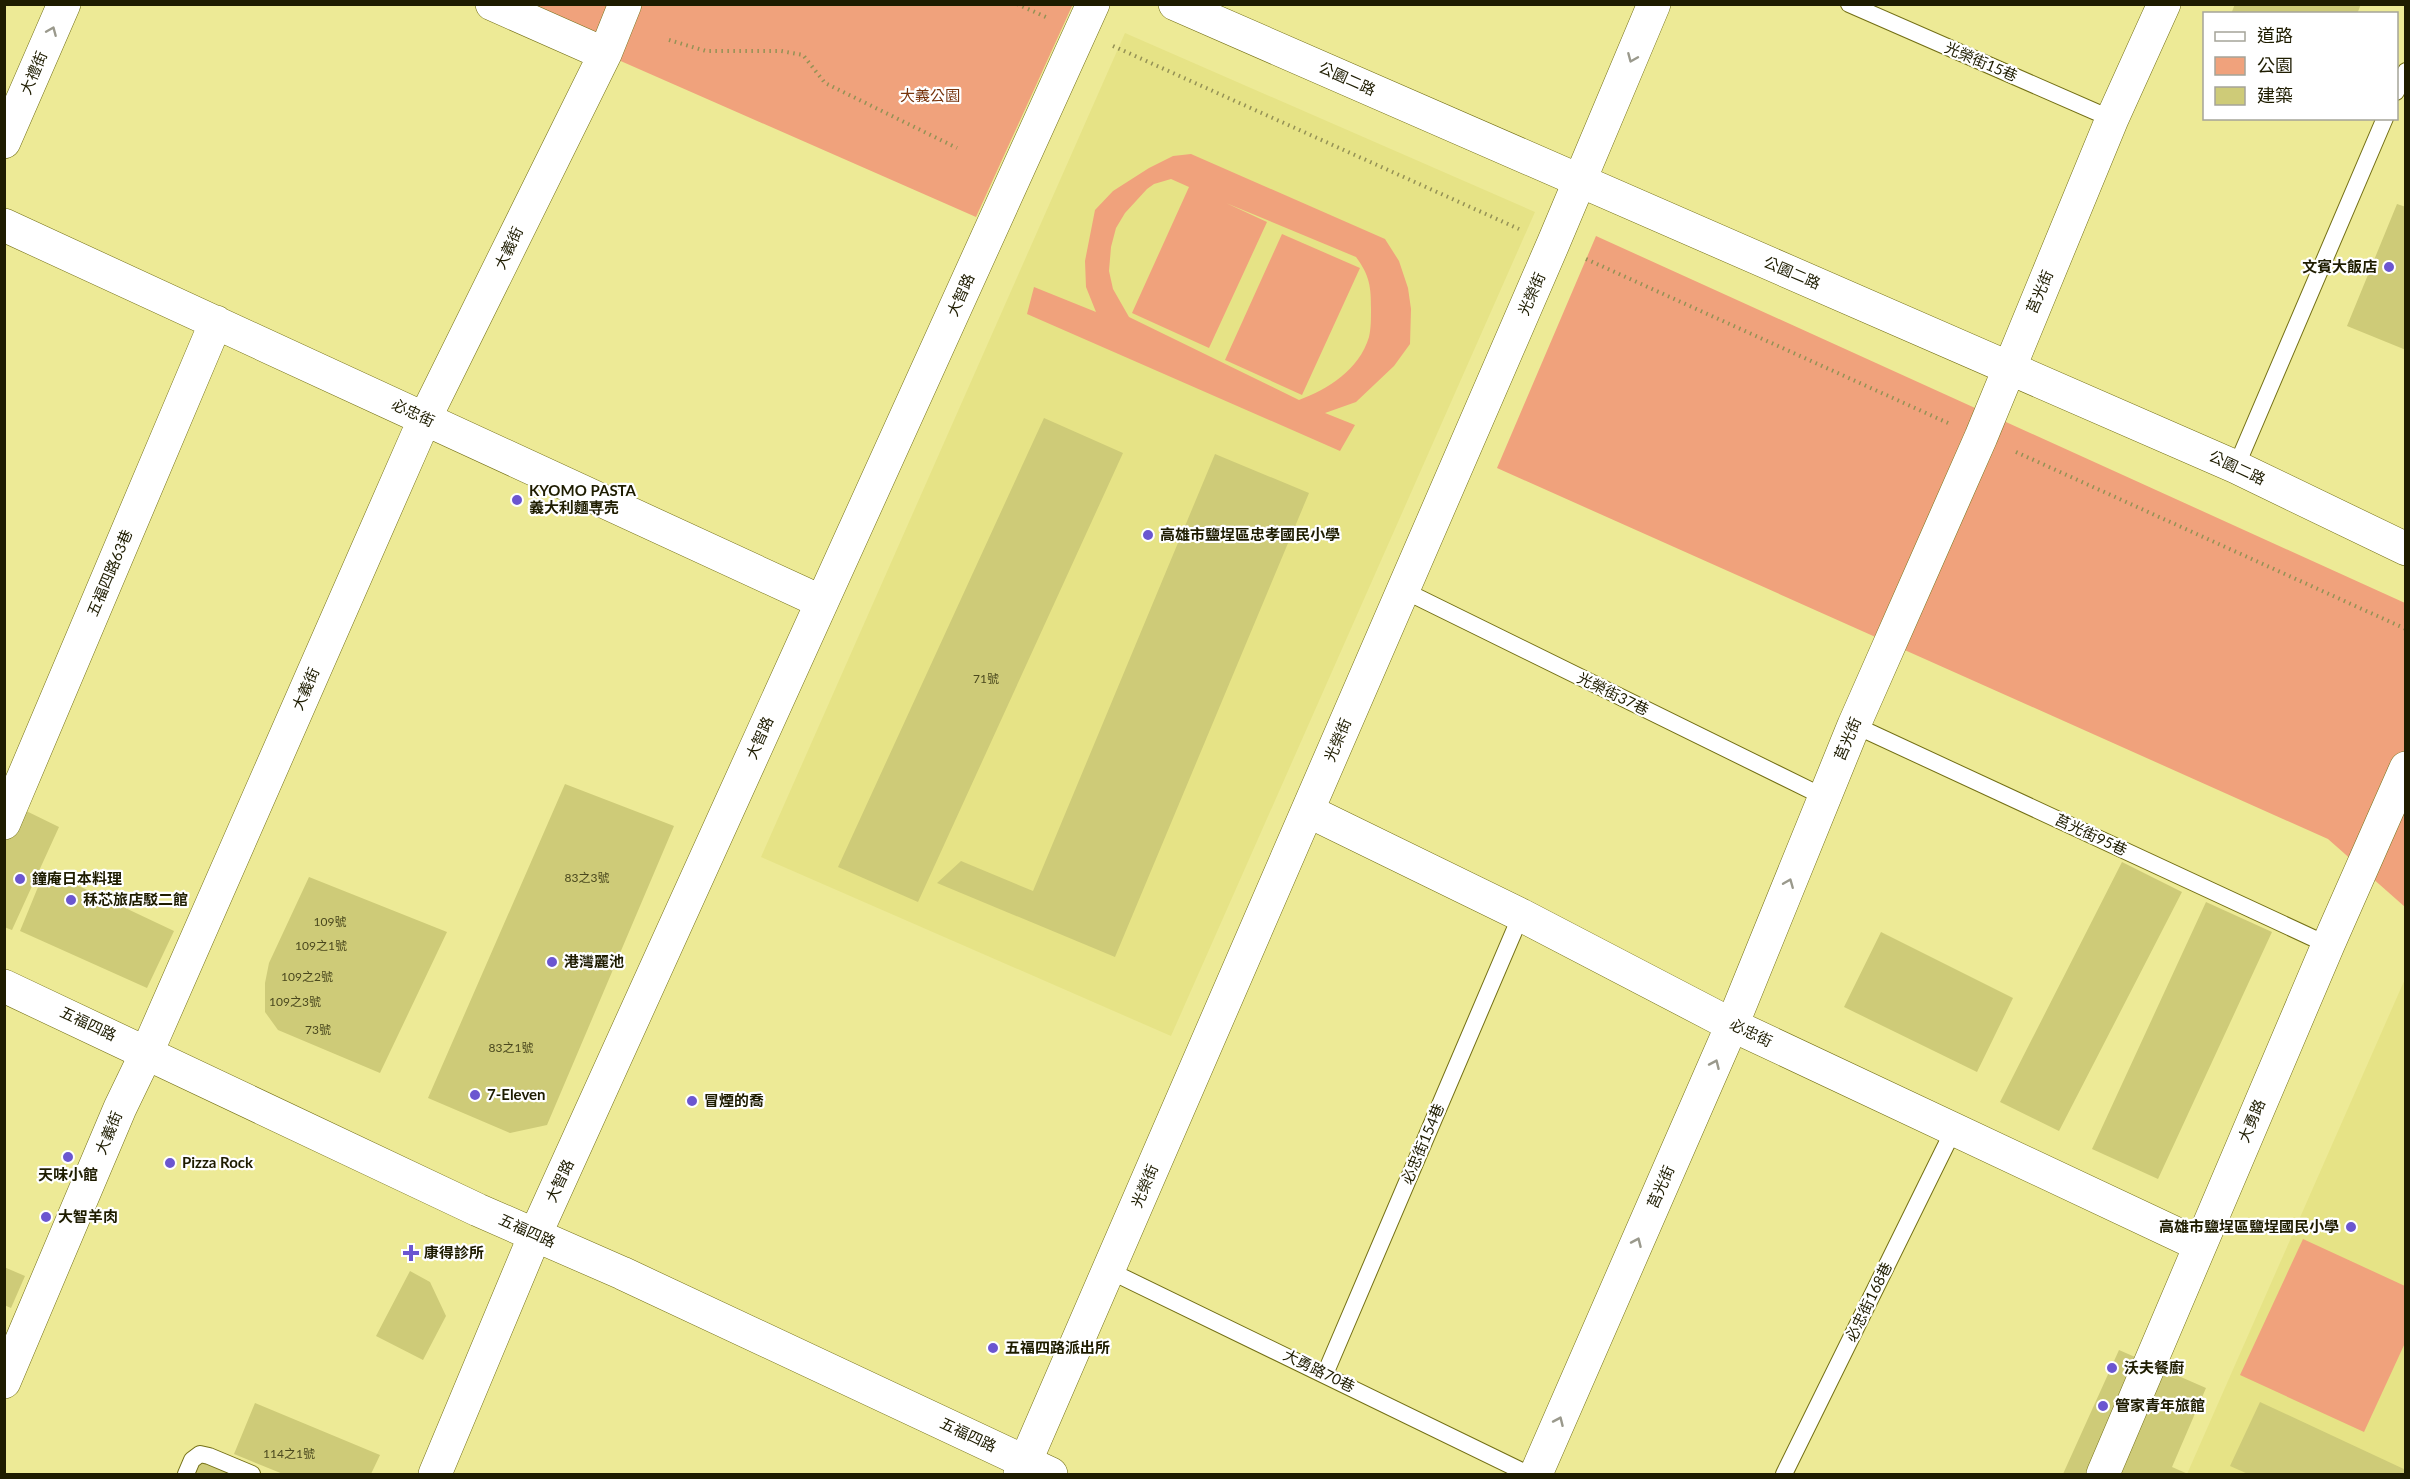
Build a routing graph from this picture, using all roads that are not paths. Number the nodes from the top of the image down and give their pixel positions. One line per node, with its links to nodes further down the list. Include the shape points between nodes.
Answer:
1 (64, 4): 14 (street, 大禮街, one-way to 1)
2 (492, 4): 9 (street)
3 (625, 4): 9 (street, 大義街)
4 (1093, 4): 23 (street, 大智路)
5 (1175, 4): 15 (street, 公園二路)
6 (1654, 4): 15 (street, 光榮街, one-way to 15)
7 (1849, 4): 12 (lane, 光榮街15巷)
8 (2164, 4): 12 (street, 莒光街)
9 (605, 54): 19 (street, 大義街)
10 (2406, 71): 11 (lane)
11 (2398, 90)
12 (2112, 119): 18 (street, 莒光街)
13 (2384, 120): 20 (lane)
14 (4, 142)
15 (1580, 181): 18 (street, 公園二路); 22 (street, 光榮街)
16 (4, 225): 17 (street, 必忠街)
17 (216, 322): 19 (street, 必忠街); 28 (street, 五福四路63巷)
18 (2009, 368): 20 (street, 公園二路); 24 (street, 莒光街)
19 (424, 418): 23 (street, 必忠街); 33 (street, 大義街)
20 (2236, 466): 21 (street, 公園二路)
21 (2406, 549)
22 (1403, 590): 26 (lane, 光榮街37巷); 27 (street, 光榮街)
23 (822, 602): 35 (street, 大智路)
24 (1854, 725): 26 (street, 莒光街); 30 (lane, 莒光街95巷)
25 (2406, 768): 30 (street, 大勇路)
26 (1824, 798): 32 (street, 莒光街, one-way to 26)
27 (1308, 811): 29 (street, 必忠街); 37 (street, 光榮街)
28 (4, 823)
29 (1521, 915): 32 (street, 必忠街); 38 (lane, 必忠街154巷)
30 (2328, 945): 36 (street, 大勇路)
31 (4, 986): 33 (street, 五福四路)
32 (1732, 1025): 34 (street, 必忠街); 45 (street, 莒光街, one-way to 32)
33 (147, 1052): 35 (street, 五福四路); 39 (street, 大義街)
34 (1954, 1129): 36 (street, 必忠街); 46 (lane, 必忠街168巷)
35 (535, 1235): 40 (street, 五福四路); 43 (street, 大智路)
36 (2200, 1245): 47 (street, 大勇路)
37 (1108, 1270): 38 (lane, 大勇路70巷); 40 (street, 光榮街)
38 (1324, 1374): 44 (lane, 大勇路70巷)
39 (4, 1382)
40 (1032, 1470)
41 (186, 1474): 42 (lane, via 192,1460 200,1455)
42 (252, 1474)
43 (435, 1474)
44 (1528, 1474)
45 (1536, 1474)
46 (1784, 1474)
47 (2103, 1474)

